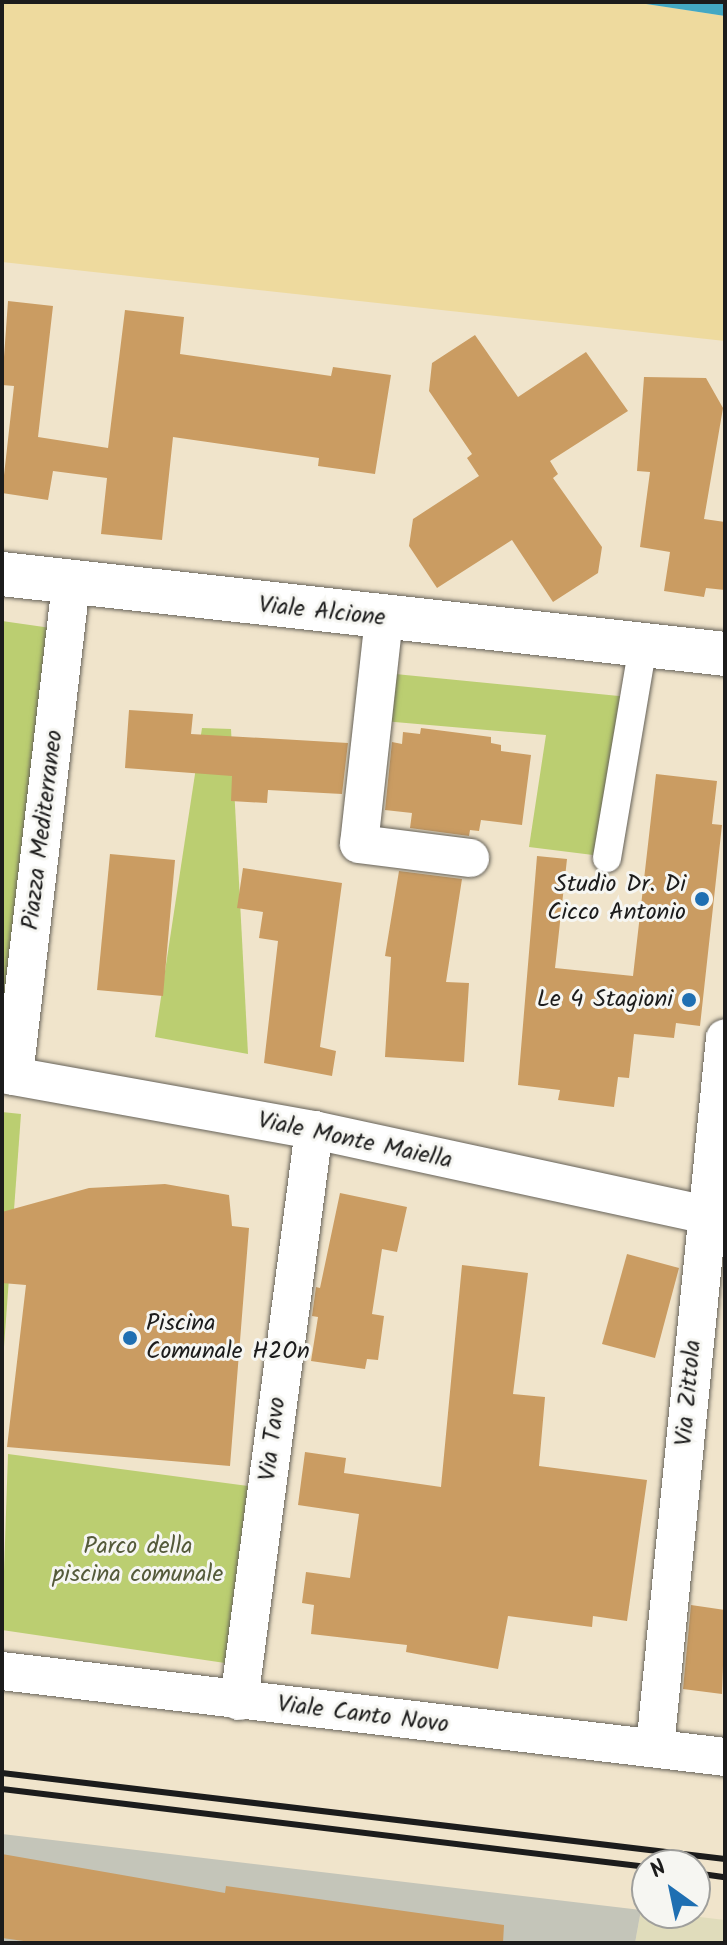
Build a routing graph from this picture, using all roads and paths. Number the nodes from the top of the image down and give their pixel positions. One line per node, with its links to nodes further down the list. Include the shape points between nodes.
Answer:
1 (2, 574): 2 (street, Viale Alcione)
2 (71, 583): 3 (street, Viale Alcione); 9 (street, Piazza Mediterraneo)
3 (384, 618): 4 (street, Viale Alcione); 6 (street, via 359,844)
4 (643, 645): 5 (street, Viale Alcione); 7 (street)
5 (725, 654)
6 (470, 858)
7 (607, 858)
8 (725, 1038): 11 (street, Via Zittola)
9 (8, 1075): 10 (street, Viale Monte Maiella)
10 (314, 1130): 11 (street, Viale Monte Maiella); 13 (street, Via Tavo)
11 (715, 1220): 14 (street, Via Zittola)
12 (2, 1671): 13 (street, Viale Canto Novo)
13 (239, 1701): 14 (street, Viale Canto Novo)
14 (655, 1748): 15 (street, Viale Canto Novo)
15 (725, 1757)

